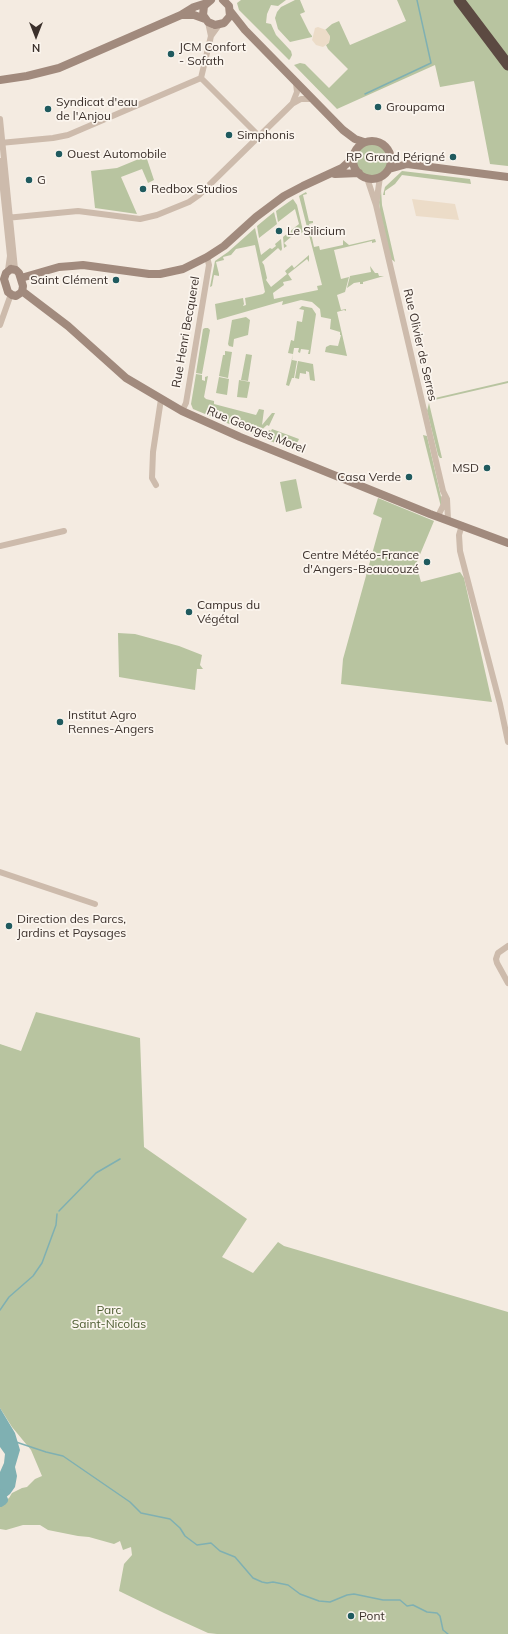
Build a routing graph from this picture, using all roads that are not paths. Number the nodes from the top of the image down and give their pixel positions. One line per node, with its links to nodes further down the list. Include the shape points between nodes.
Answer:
1 (223, 0): 5 (street)
2 (232, 0): 5 (street)
3 (459, 0): 11 (highway)
4 (209, 1): 6 (street); 7 (street, via 203,10)
5 (230, 10): 8 (street, via 228,20); 9 (street)
6 (181, 15): 7 (street, via 194,15); 13 (street, via 60,68)
7 (206, 20): 8 (street, via 211,24); 10 (street)
8 (222, 24): 9 (street, via 238,26); 10 (street)
9 (245, 30): 14 (street)
10 (211, 36): 12 (street)
11 (508, 64)
12 (201, 78): 19 (street); 21 (street, via 68,135)
13 (0, 80)
14 (296, 83): 15 (street); 16 (street, via 297,95)
15 (312, 99): 16 (street, via 301,99); 18 (street)
16 (292, 104): 19 (street)
17 (0, 119): 21 (street)
18 (343, 130): 20 (street); 22 (street, via 352,142)
19 (259, 136): 33 (street, via 199,195 189,202 150,218 78,211)
20 (364, 142): 22 (street); 23 (street, via 381,143)
21 (1, 143): 33 (street)
22 (354, 155): 27 (street, via 354,165); 28 (street, via 345,166)
23 (391, 155): 25 (street); 26 (street)
24 (0, 162): 33 (street)
25 (407, 164): 26 (street); 30 (street)
26 (389, 169): 29 (street)
27 (359, 173): 28 (street); 31 (street)
28 (328, 175): 34 (street, via 302,186 269,206 224,246)
29 (380, 177): 31 (street); 32 (street, Rue Olivier de Serres)
30 (508, 177)
31 (367, 178): 32 (street, Rue Olivier de Serres)
32 (376, 205): 43 (street, Rue Olivier de Serres)
33 (8, 218): 35 (street, via 10,256)
34 (207, 257): 36 (street, via 183,269 160,274 72,266 59,267); 41 (street, Rue Henri Becquerel, via 209,265 186,403)
35 (7, 273): 36 (street, via 19,273); 38 (street, via 7,290)
36 (21, 278): 37 (street)
37 (22, 291): 38 (street, via 18,295); 40 (street, Rue Georges Morel, via 68,326 121,374)
38 (11, 294): 39 (street)
39 (0, 325)
40 (161, 399): 41 (street, Rue Georges Morel); 42 (street, via 153,448 152,478)
41 (182, 411): 44 (street, Rue Georges Morel, via 240,437)
42 (156, 485)
43 (443, 491): 44 (street, Rue Olivier de Serres, via 444,504); 45 (street, Rue Olivier de Serres, via 448,505)
44 (438, 516): 45 (street, Rue Georges Morel)
45 (448, 520): 46 (street, Rue Georges Morel)
46 (462, 525): 48 (street, Rue Georges Morel); 50 (street, via 459,535 460,550)
47 (64, 531): 49 (street)
48 (508, 543)
49 (0, 546)
50 (508, 742)
51 (0, 872): 52 (street)
52 (95, 904)
53 (508, 946): 54 (street, via 498,953 496,959)
54 (508, 983)

